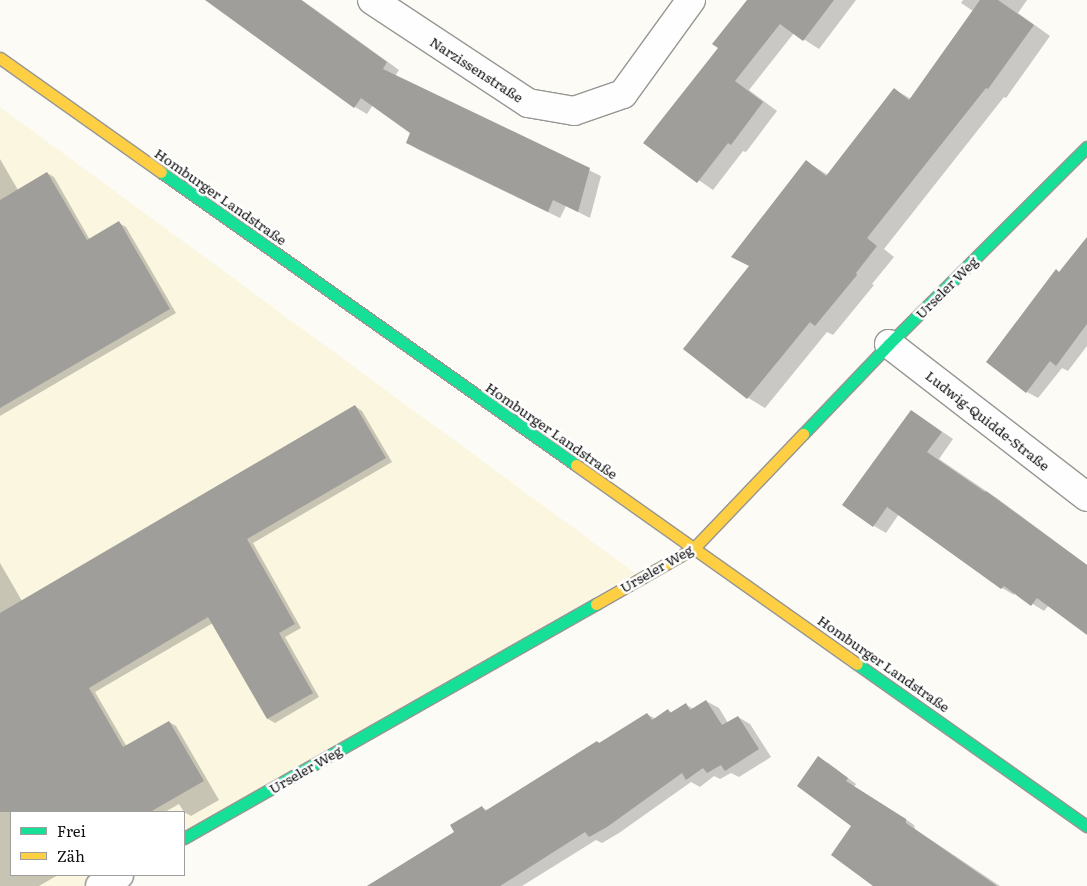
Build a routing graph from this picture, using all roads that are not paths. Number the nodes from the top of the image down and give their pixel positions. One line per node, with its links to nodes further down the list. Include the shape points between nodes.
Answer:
1 (372, 0): 2 (street, Narzissenstraße, via 528,103 574,111 623,94)
2 (691, 0)
3 (0, 58): 7 (street, Homburger Landstraße)
4 (1087, 147): 5 (street, Urseler Weg)
5 (889, 344): 6 (street, Ludwig-Quidde-Straße); 7 (street, Urseler Weg)
6 (1087, 497)
7 (694, 548): 8 (street, Homburger Landstraße); 9 (street, Urseler Weg)
8 (1087, 826)
9 (185, 837)
10 (118, 876): 11 (street)
11 (100, 886)

